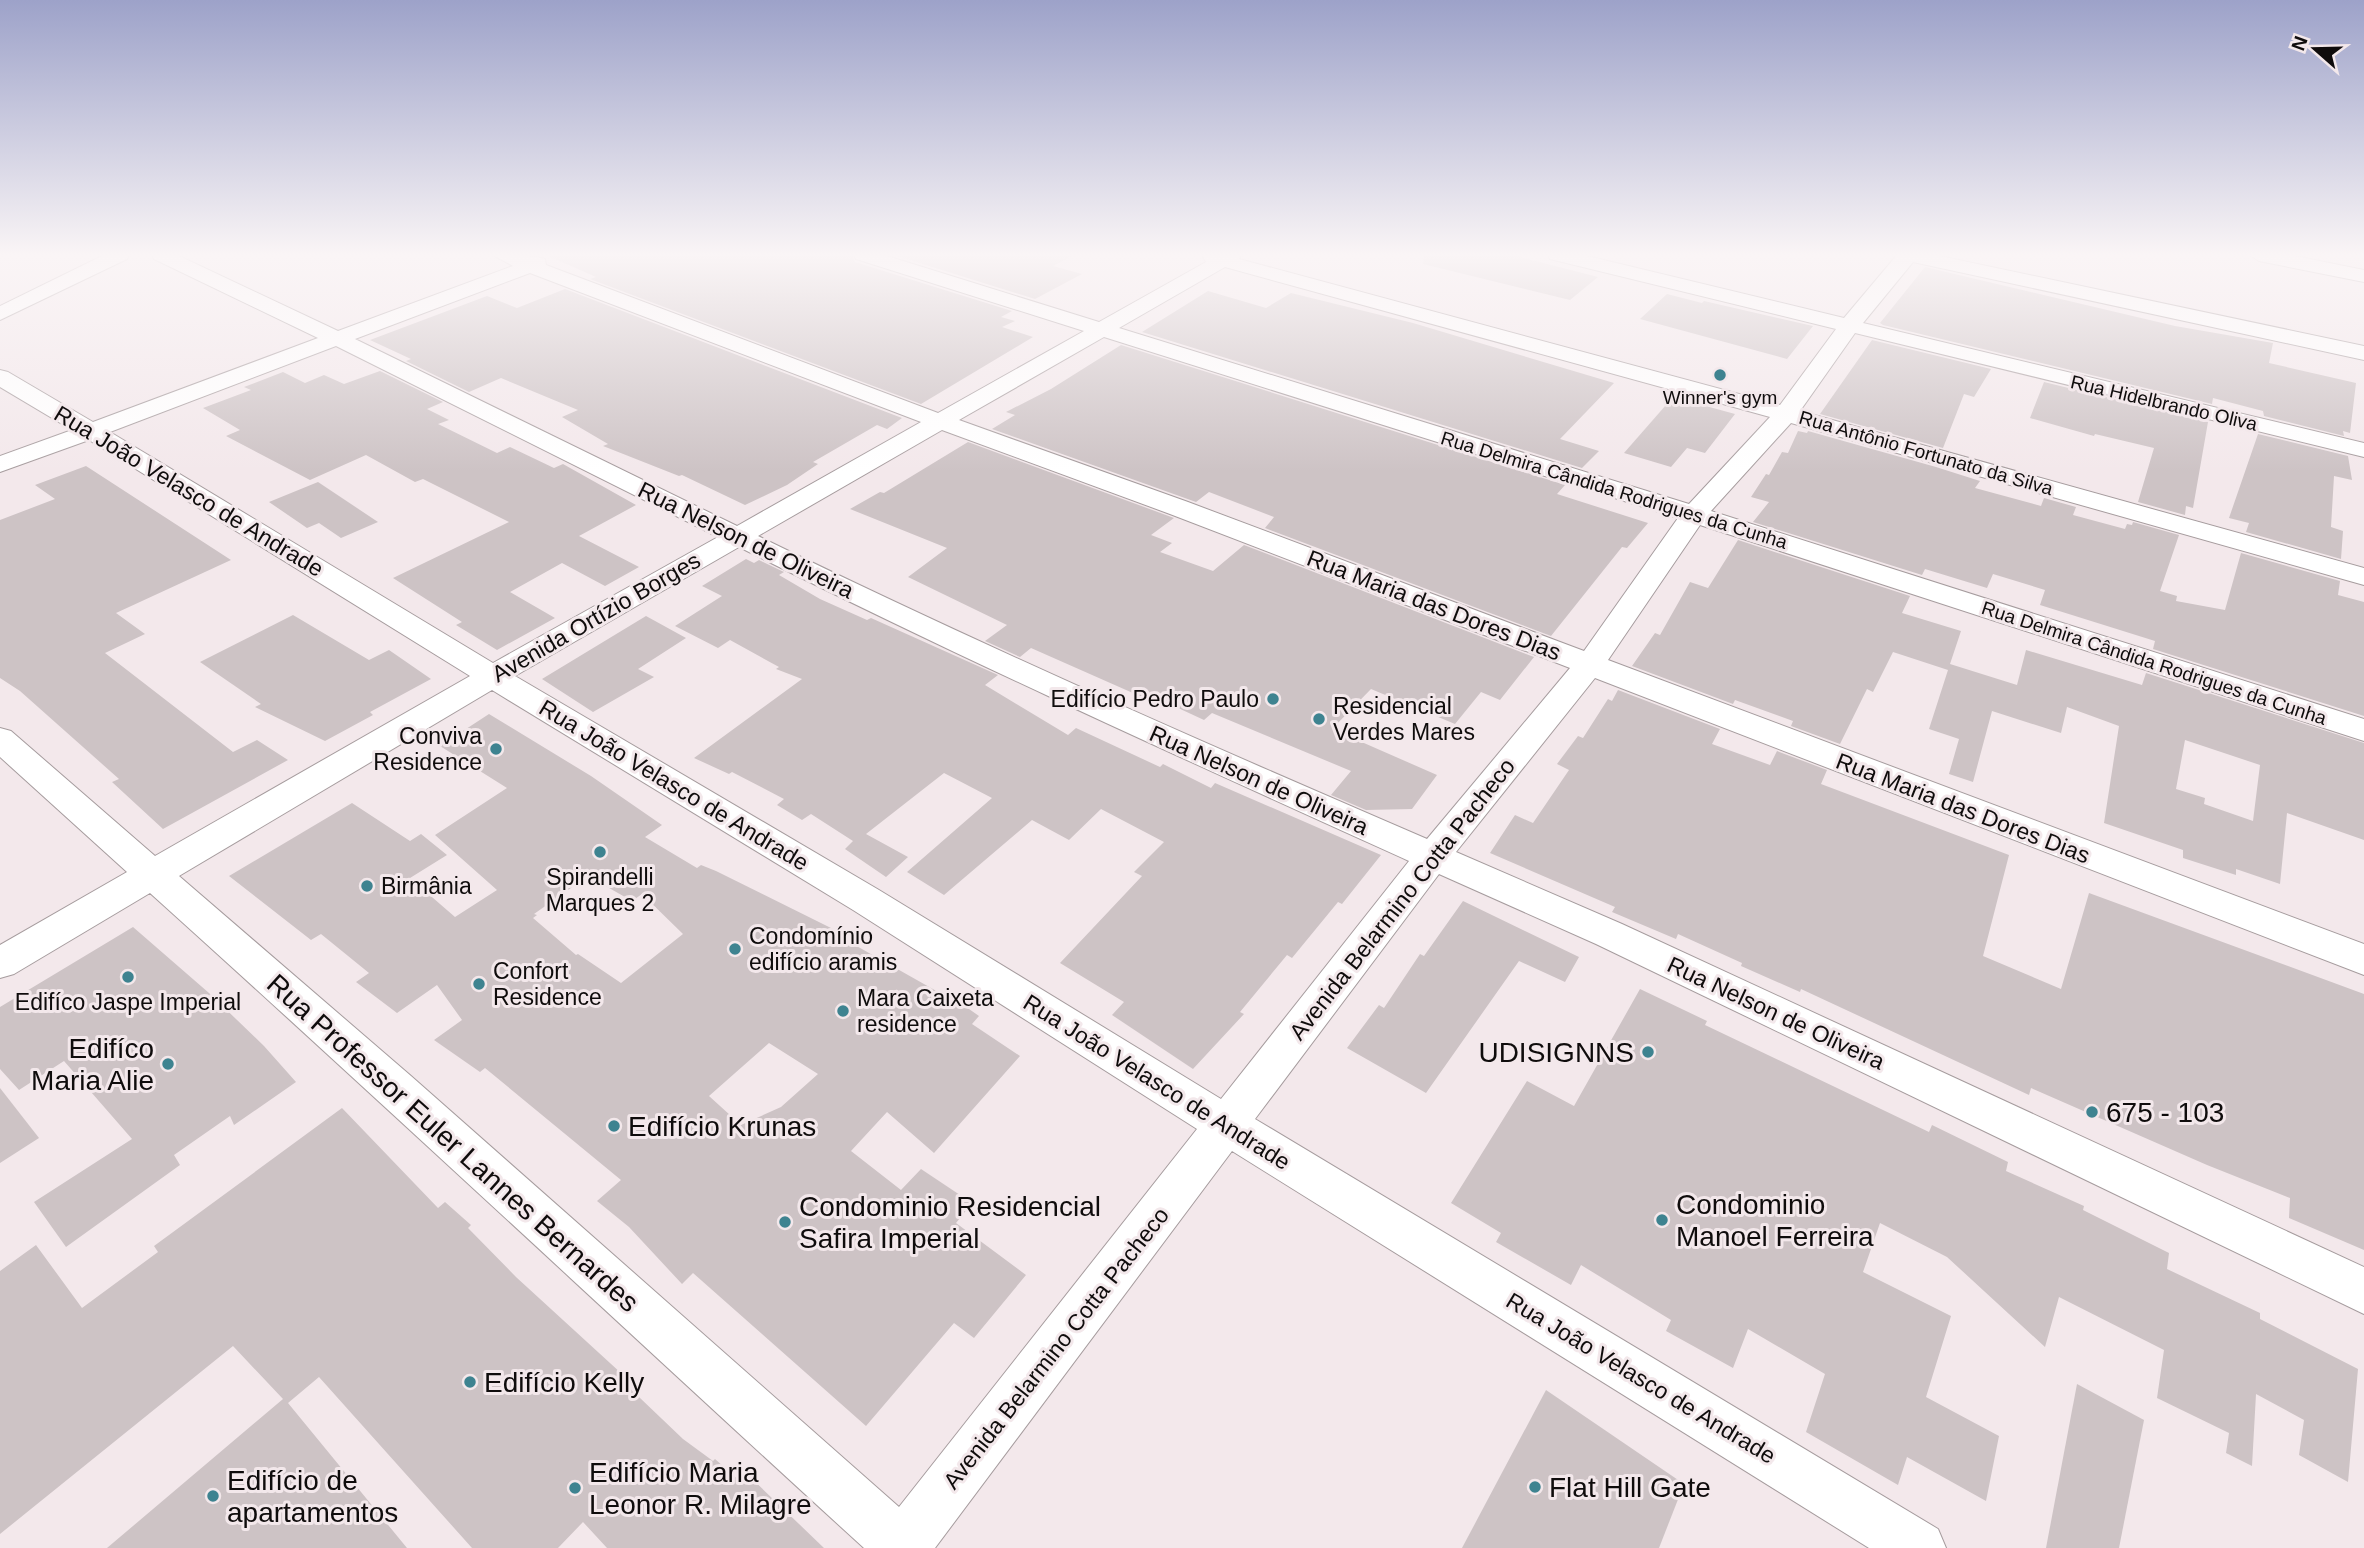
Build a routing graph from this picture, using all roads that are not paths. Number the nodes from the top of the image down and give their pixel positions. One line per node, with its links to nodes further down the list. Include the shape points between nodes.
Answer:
1 (312, 327): 11 (street, Rua Nelson de Oliveira)
2 (372, 327): 11 (street)
3 (689, 327): 15 (street, Rua Maria das Dores Dias)
4 (1091, 327): 10 (street, Rua Delmira Cândida Rodrigues da Cunha)
5 (1105, 327): 10 (street, Avenida Ortízio Borges)
6 (1473, 327): 14 (street, Rua Antônio Fortunato da Silva)
7 (1848, 327): 14 (street, Avenida Belarmino Cotta Pacheco)
8 (1854, 327): 17 (street, Rua Hidelbrando Oliva)
9 (2243, 327): 12 (street)
10 (1100, 330): 15 (street, Avenida Ortízio Borges); 19 (street, Rua Delmira Cândida Rodrigues da Cunha)
11 (339, 340): 16 (street); 20 (street, Rua Nelson de Oliveira)
12 (2364, 353)
13 (0, 377): 16 (street, Rua João Velasco de Andrade)
14 (1786, 414): 19 (street, Avenida Belarmino Cotta Pacheco); 21 (street, Rua Antônio Fortunato da Silva)
15 (940, 422): 20 (street, Avenida Ortízio Borges); 22 (street, Rua Maria das Dores Dias)
16 (92, 432): 18 (street); 23 (street, Rua João Velasco de Andrade)
17 (2364, 450)
18 (0, 465)
19 (1694, 514): 22 (street, Avenida Belarmino Cotta Pacheco); 24 (street, Rua Delmira Cândida Rodrigues da Cunha)
20 (738, 536): 23 (street, Avenida Ortízio Borges); 26 (street, Rua Nelson de Oliveira, via 895,614)
21 (2364, 577)
22 (1590, 664): 26 (street, Avenida Belarmino Cotta Pacheco); 28 (street, Rua Maria das Dores Dias)
23 (493, 676): 27 (street, Avenida Ortízio Borges); 30 (street, Rua João Velasco de Andrade, via 866,900)
24 (2364, 730)
25 (0, 739): 27 (street, Rua Professor Euler Lannes Bernardes)
26 (1432, 857): 30 (street, Avenida Belarmino Cotta Pacheco); 31 (street, Rua Nelson de Oliveira, via 1609,934)
27 (155, 873): 29 (street, Avenida Ortízio Borges); 32 (street, Rua Professor Euler Lannes Bernardes)
28 (2364, 960)
29 (0, 963)
30 (1227, 1125): 32 (street, Avenida Belarmino Cotta Pacheco); 33 (street, Rua João Velasco de Andrade)
31 (2364, 1291)
32 (903, 1547)
33 (1919, 1548)

